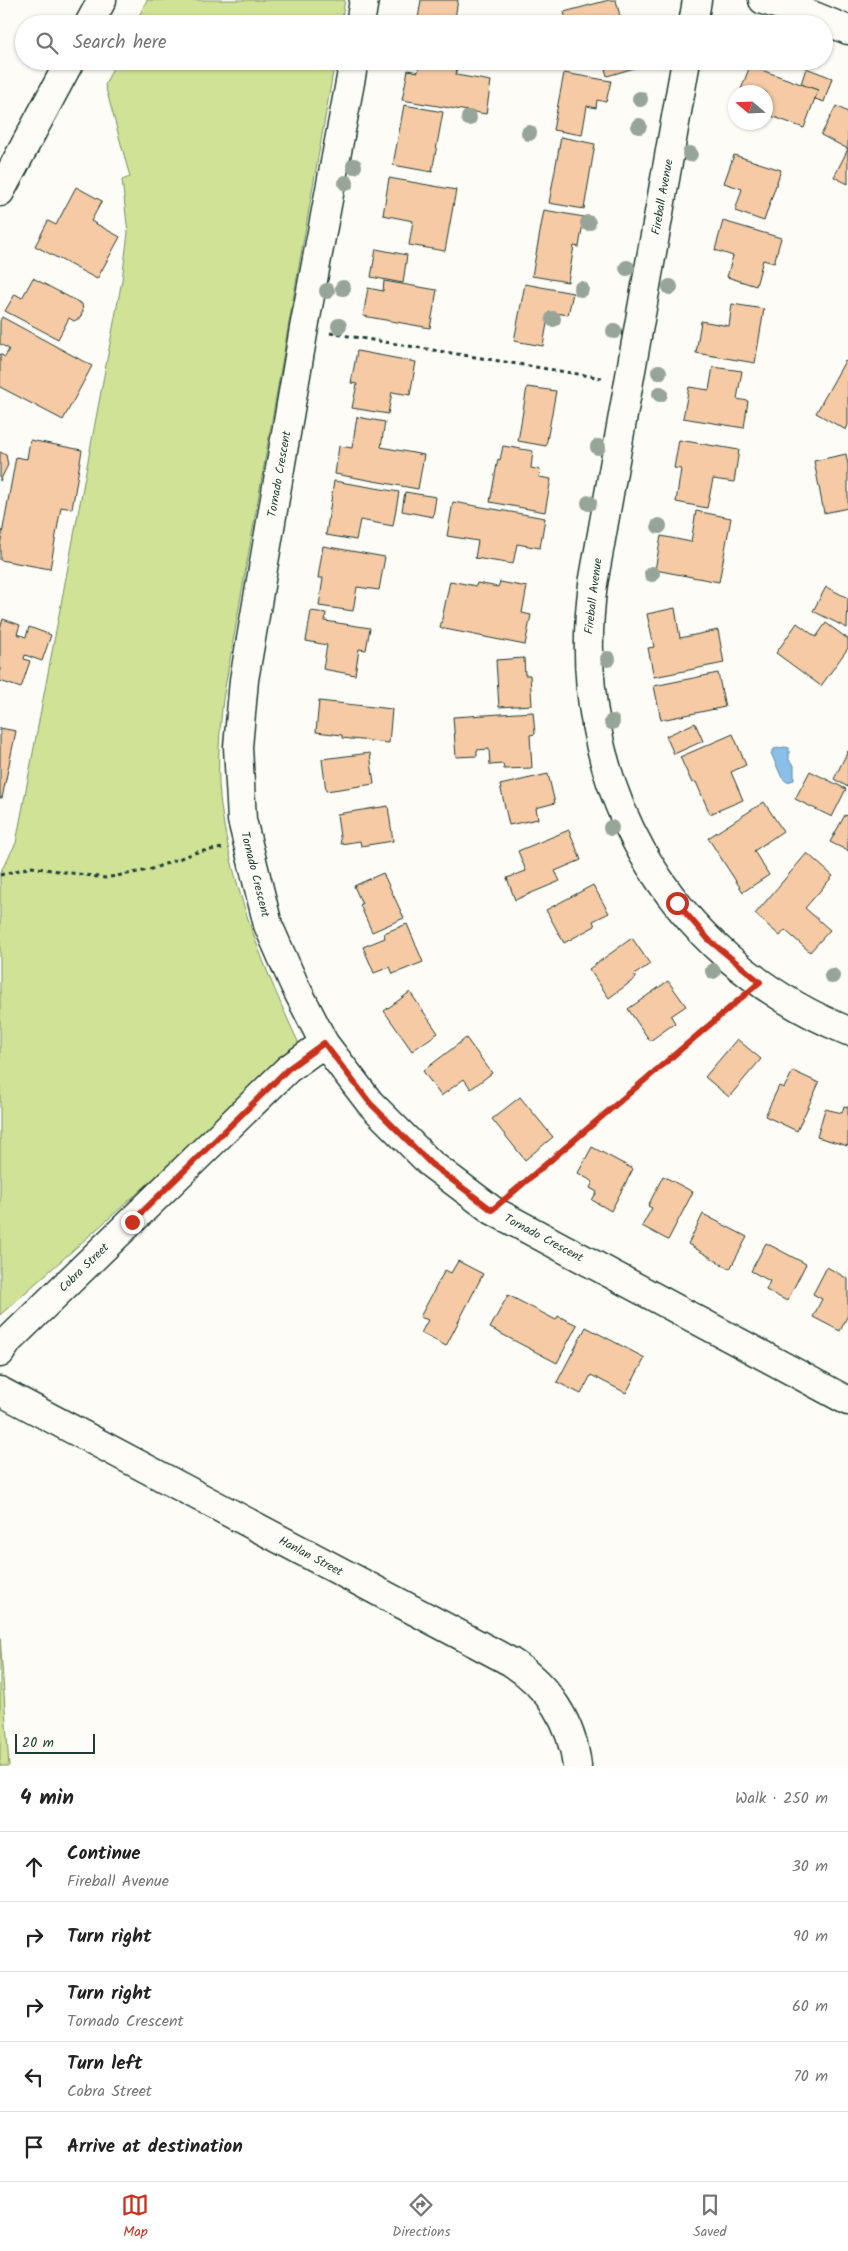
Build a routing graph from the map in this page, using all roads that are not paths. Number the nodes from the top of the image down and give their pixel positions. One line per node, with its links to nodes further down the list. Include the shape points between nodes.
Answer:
1 (102, 0): 5 (street)
2 (364, 0): 6 (street)
3 (697, 0): 7 (street)
4 (763, 0): 8 (street)
5 (94, 15)
6 (362, 15)
7 (694, 15)
8 (810, 15)
9 (833, 24): 10 (street)
10 (848, 30)
11 (65, 70): 14 (street)
12 (352, 70): 16 (street, Tornado Crescent, via 244,680 238,747 242,820 268,924)
13 (684, 70): 15 (street, Fireball Avenue, via 589,610 588,666 593,716 610,782 631,833 661,883 709,940 760,982 811,1014)
14 (0, 192)
15 (848, 1031)
16 (324, 1043): 17 (street, Cobra Street, via 288,1069); 19 (street, Tornado Crescent, via 370,1103 431,1164 492,1210)
17 (0, 1353)
18 (0, 1391): 20 (street, Hanlan Street, via 516,1665 553,1701 568,1728)
19 (848, 1400)
20 (577, 1766)

